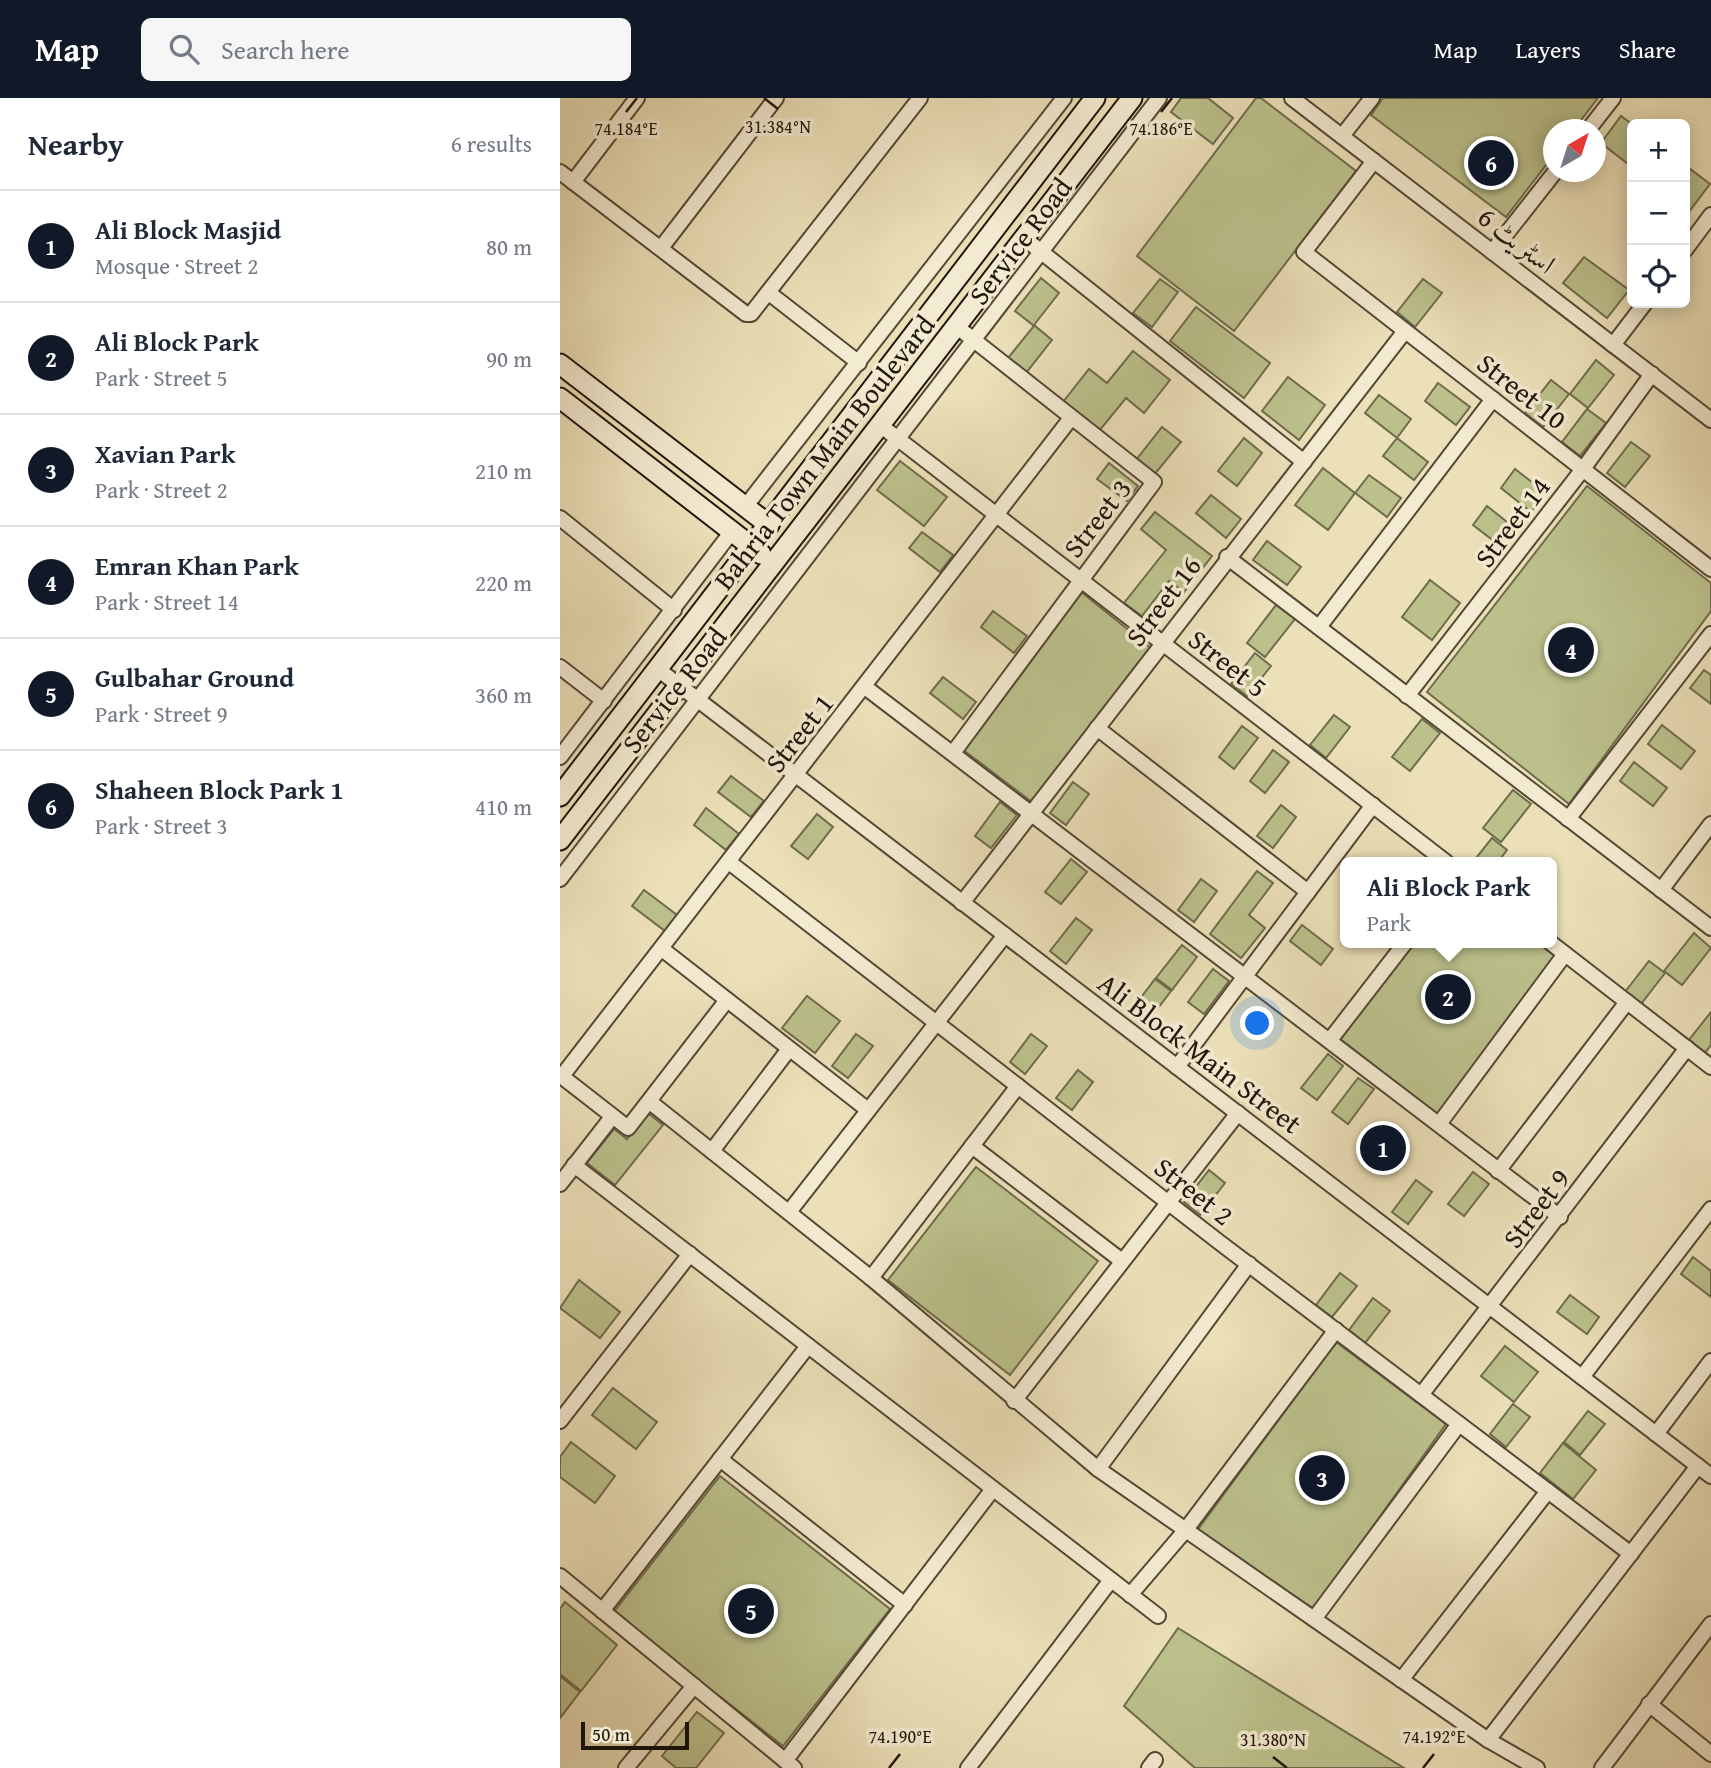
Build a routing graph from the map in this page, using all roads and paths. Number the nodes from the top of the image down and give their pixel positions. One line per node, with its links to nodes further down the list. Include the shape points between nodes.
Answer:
1 (637, 98): 15 (street)
2 (776, 98): 20 (street)
3 (920, 98): 23 (street)
4 (1064, 98): 29 (street, Service Road)
5 (1096, 98): 44 (main road, Bahria Town Main Boulevard)
6 (1132, 98): 18 (main road, Bahria Town Main Boulevard)
7 (1159, 98): 21 (street, Service Road)
8 (1292, 98): 12 (street, اسٹریٹ 6)
9 (1372, 98): 12 (street)
10 (1613, 98): 11 (street)
11 (1597, 119)
12 (1342, 136): 13 (street, اسٹریٹ 6)
13 (1374, 161): 22 (street, اسٹریٹ 6); 26 (street, Street 10, via 1304,252)
14 (560, 172): 15 (street)
15 (573, 182): 20 (street)
16 (1547, 182): 22 (street)
17 (1711, 215): 19 (street)
18 (1024, 238): 21 (street); 25 (main road, Bahria Town Main Boulevard)
19 (1689, 245)
20 (661, 248): 23 (street, via 746,314)
21 (1042, 252): 27 (street, Service Road); 39 (street)
22 (1492, 252): 28 (street, اسٹریٹ 6)
23 (769, 293): 29 (street)
24 (1641, 308): 28 (street)
25 (956, 326): 27 (street, Street 3); 36 (main road, Bahria Town Main Boulevard)
26 (1405, 331): 33 (street, Street 10); 39 (street, Street 16)
27 (974, 341): 34 (street, Street 3); 37 (street, Service Road)
28 (1613, 345): 31 (street, اسٹریٹ 6)
29 (859, 363): 41 (street, Service Road)
30 (560, 364): 38 (main road)
31 (1652, 374): 35 (street, اسٹریٹ 6); 40 (street, Street 14)
32 (560, 398): 45 (main road)
33 (1493, 399): 40 (street, Street 10); 53 (street)
34 (1071, 418): 42 (street, Street 1); 50 (street, Street 3, via 1154,482)
35 (1711, 420)
36 (880, 425): 37 (street, Street 5); 48 (main road, Bahria Town Main Boulevard)
37 (898, 439): 42 (street, Street 5); 61 (street, Service Road)
38 (680, 457): 41 (main road); 46 (main road, via 680,464 745,516)
39 (1304, 462): 47 (street, Street 16)
40 (1583, 469): 49 (street, Street 10); 60 (street, Street 14)
41 (745, 507): 44 (main road)
42 (996, 515): 50 (street, Street 5); 59 (street, Street 1)
43 (560, 518): 52 (street)
44 (769, 525): 46 (main road, Bahria Town Main Boulevard)
45 (733, 530): 46 (main road); 52 (street)
46 (752, 548): 48 (main road); 51 (main road); 57 (main road, Bahria Town Main Boulevard)
47 (1227, 557): 53 (street); 55 (street, Street 16)
48 (773, 564): 51 (main road, Bahria Town Main Boulevard)
49 (1711, 569)
50 (1080, 580): 55 (street, Street 5); 64 (street, Street 3)
51 (757, 585): 58 (main road, Bahria Town Main Boulevard)
52 (674, 610): 62 (street)
53 (1318, 628): 60 (street)
54 (1711, 634): 70 (street)
55 (1163, 643): 63 (street, Street 16); 68 (street, Street 5)
56 (560, 667): 62 (street)
57 (659, 670): 58 (street, Ali Block Main Street); 67 (main road, Bahria Town Main Boulevard)
58 (679, 685): 61 (street, Ali Block Main Street); 72 (main road, Bahria Town Main Boulevard)
59 (865, 687): 64 (street); 66 (street, Street 1)
60 (1407, 696): 70 (street)
61 (697, 699): 66 (street, Ali Block Main Street); 75 (street, Service Road)
62 (604, 701): 65 (street)
63 (1097, 728): 69 (street, Street 16); 77 (street)
64 (953, 753): 69 (street)
65 (560, 757)
66 (797, 776): 74 (street, Street 1); 78 (street, Ali Block Main Street)
67 (560, 796)
68 (1373, 805): 73 (street, Street 5); 77 (street)
69 (1031, 813): 78 (street, Street 16); 85 (street)
70 (1569, 819): 76 (street)
71 (1711, 824): 76 (street)
72 (560, 840)
73 (1440, 857)
74 (729, 862): 83 (street, Street 1); 88 (street, Street 2)
75 (560, 878)
76 (1661, 890): 79 (street)
77 (1308, 891): 85 (street)
78 (962, 902): 80 (street, Ali Block Main Street)
79 (1711, 928)
80 (1005, 935): 88 (street); 92 (street, Ali Block Main Street)
81 (1401, 948): 89 (street)
82 (1556, 948): 84 (street)
83 (662, 949): 86 (street); 94 (street, Street 1)
84 (1564, 954): 87 (street); 100 (street)
85 (1245, 975): 89 (street); 92 (street)
86 (727, 1000): 91 (street); 96 (street)
87 (1627, 1002): 90 (street); 104 (street)
88 (936, 1022): 95 (street, Street 2); 97 (street)
89 (1330, 1040): 100 (street)
90 (1687, 1048): 93 (street); 109 (street, Street 9)
91 (789, 1049): 97 (street); 102 (street)
92 (1177, 1067): 98 (street, Ali Block Main Street)
93 (1711, 1067)
94 (561, 1075): 99 (street)
95 (1018, 1086): 101 (street); 106 (street, Street 2)
96 (650, 1102): 99 (street, via 628,1128); 102 (street)
97 (868, 1110): 108 (street)
98 (1238, 1113): 106 (street); 114 (street, Ali Block Main Street)
99 (612, 1117): 103 (street)
100 (1439, 1124): 104 (street)
101 (972, 1146): 111 (street); 113 (street)
102 (712, 1151): 108 (street)
103 (574, 1166): 105 (street); 110 (street)
104 (1497, 1171): 109 (street)
105 (560, 1184)
106 (1168, 1202): 111 (street); 112 (street, Street 2)
107 (1711, 1209): 118 (street)
108 (789, 1212): 113 (street)
109 (1560, 1217): 114 (street, Street 9)
110 (690, 1254): 116 (street); 121 (street)
111 (1122, 1261): 120 (street)
112 (1249, 1264): 115 (street, Street 2); 126 (street)
113 (871, 1278): 120 (street)
114 (1491, 1307): 118 (street, Ali Block Main Street); 119 (street, Street 9)
115 (1336, 1330): 119 (street, Street 2); 130 (street)
116 (808, 1346): 124 (street); 128 (street)
117 (1711, 1361): 123 (street)
118 (1583, 1377): 123 (street, Ali Block Main Street)
119 (1421, 1395): 122 (street, Street 2)
120 (1014, 1401): 126 (street)
121 (560, 1420)
122 (1459, 1424): 129 (street, Street 2); 138 (street)
123 (1656, 1433): 125 (street, Ali Block Main Street)
124 (720, 1460): 135 (street); 136 (street)
125 (1698, 1466): 127 (street, Ali Block Main Street); 131 (street)
126 (1098, 1469): 130 (street)
127 (1711, 1476)
128 (993, 1489): 133 (street); 135 (street)
129 (1548, 1491): 131 (street, Street 2); 140 (street)
130 (1184, 1532): 134 (street); 138 (street)
131 (1631, 1554): 143 (street)
132 (560, 1576): 136 (street)
133 (1111, 1580): 134 (street); 147 (street)
134 (1130, 1595): 137 (street)
135 (905, 1605): 145 (street)
136 (602, 1611): 141 (street)
137 (1158, 1616)
138 (1314, 1619): 140 (street)
139 (1711, 1623): 142 (street)
140 (1401, 1680): 143 (street)
141 (694, 1686): 145 (street); 146 (street)
142 (1649, 1704): 144 (street); 149 (street)
143 (1488, 1740): 148 (street)
144 (1711, 1754)
145 (790, 1764)
146 (626, 1768)
147 (968, 1768)
148 (1536, 1768)
149 (1602, 1768)

